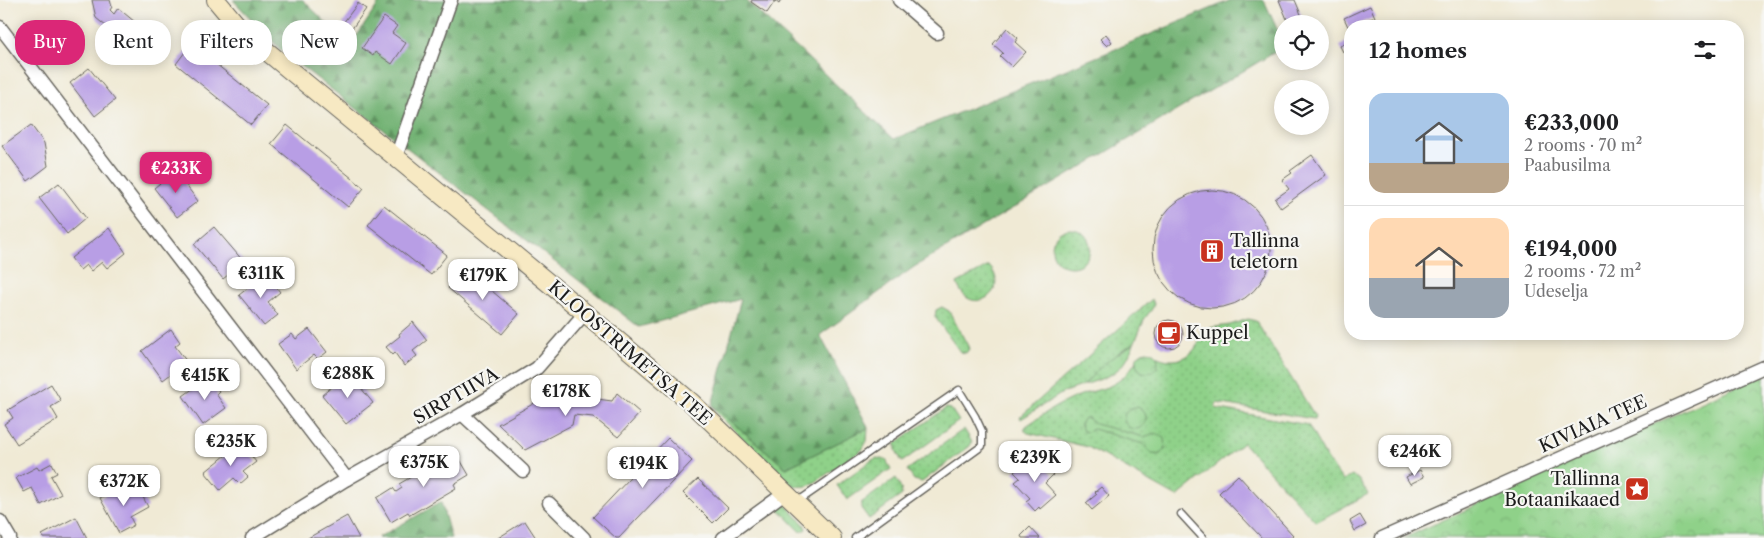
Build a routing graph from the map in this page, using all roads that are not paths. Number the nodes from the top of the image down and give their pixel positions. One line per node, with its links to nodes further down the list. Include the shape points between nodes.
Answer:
1 (216, 0): 6 (main road, KLOOSTRIMETSA TEE, via 241,30)
2 (450, 0): 6 (street)
3 (899, 0): 5 (street)
4 (0, 27): 11 (street)
5 (937, 33)
6 (396, 157): 7 (main road, KLOOSTRIMETSA TEE)
7 (585, 313): 9 (street, SIRPTIIVA, via 537,368); 12 (main road, KLOOSTRIMETSA TEE, via 692,403)
8 (1764, 367): 23 (street, KIVIAIA TEE)
9 (462, 414): 10 (street); 11 (street, SIRPTIIVA)
10 (523, 471)
11 (346, 479): 17 (street, SIRPTIIVA)
12 (791, 497): 19 (street); 20 (main road, KLOOSTRIMETSA TEE); 21 (lane, via 958,390 982,431 982,446)
13 (549, 503): 18 (street)
14 (1181, 514): 22 (lane)
15 (0, 521): 16 (street)
16 (10, 538)
17 (252, 538)
18 (584, 538)
19 (724, 538)
20 (832, 538)
21 (855, 538)
22 (1203, 538)
23 (1382, 538)

